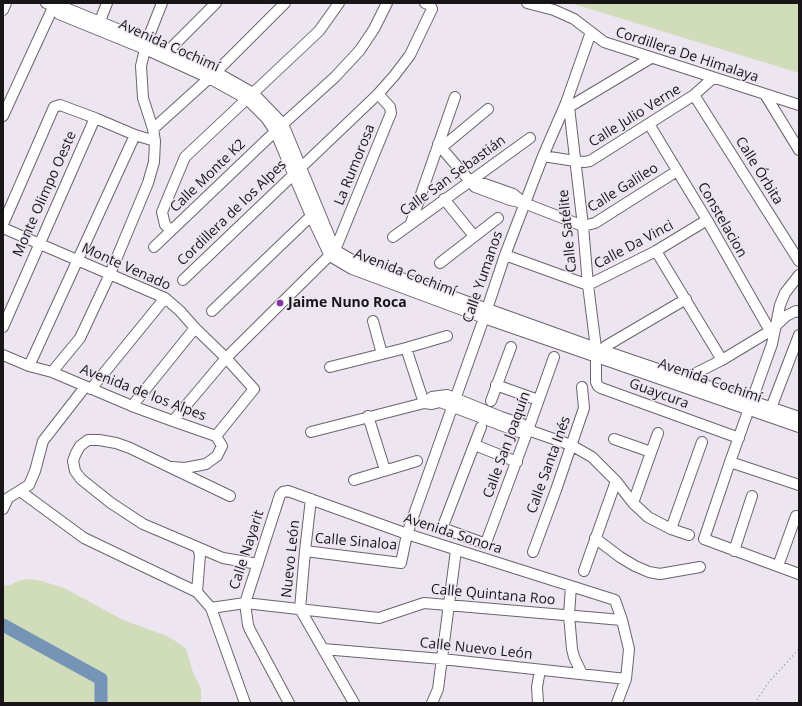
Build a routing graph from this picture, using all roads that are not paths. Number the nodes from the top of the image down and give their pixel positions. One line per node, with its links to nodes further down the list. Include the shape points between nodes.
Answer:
1 (6, 3): 11 (street)
2 (107, 3): 12 (street)
3 (162, 3): 14 (street)
4 (216, 3): 15 (street)
5 (285, 3): 17 (street)
6 (339, 3): 21 (street, via 319,31)
7 (387, 3): 30 (street, Calle Monte K2, via 360,50 335,77)
8 (527, 3): 13 (street, Cordillera De Himalaya, via 554,10 574,19)
9 (51, 4): 12 (street, Avenida Cochimí); 14 (street, Avenida Cochimí, via 59,14); 27 (street)
10 (428, 5): 19 (street, Cordillera de los Alpes, via 432,9 410,55)
11 (3, 10)
12 (100, 21): 14 (street, Avenida Cochimí)
13 (592, 32): 16 (street, Cordillera De Himalaya, via 604,42); 24 (street, Calle Yumanos)
14 (146, 45): 15 (street, Avenida Cochimí); 31 (street, via 141,66 143,98)
15 (165, 54): 17 (street, Avenida Cochimí)
16 (651, 58): 18 (street, Cordillera De Himalaya); 24 (street)
17 (213, 75): 21 (street, Avenida Cochimí); 31 (street)
18 (713, 78): 20 (street, Calle Julio Verne); 22 (street, Cordillera De Himalaya)
19 (378, 94): 39 (street, Cordillera de los Alpes); 57 (street, La Rumorosa, via 390,107 391,113)
20 (694, 95): 29 (street, Calle Julio Verne); 60 (street, Calle Órbita)
21 (250, 96): 30 (street, Avenida Cochimí, via 266,118); 51 (street, via 183,160 162,212 165,225)
22 (766, 96): 25 (street, Cordillera De Himalaya); 36 (street)
23 (455, 97): 35 (street)
24 (568, 105): 37 (street, Calle Yumanos); 38 (street, Calle Satélite)
25 (799, 106)
26 (488, 109): 35 (street)
27 (3, 116)
28 (95, 118): 32 (street); 48 (street, via 60,105 54,107); 54 (street, Monte Olimpo Oeste)
29 (649, 124): 38 (street, Calle Julio Verne, via 590,161); 40 (street, Constelacion)
30 (279, 128): 39 (street, Avenida Cochimí); 51 (street, Calle Monte K2)
31 (153, 129): 34 (street)
32 (135, 135): 34 (street); 59 (street)
33 (530, 138): 41 (street, Calle San Sebastián)
34 (155, 141): 62 (street, via 154,162 148,183)
35 (439, 146): 41 (street); 47 (street)
36 (799, 150)
37 (543, 156): 38 (street, Calle Julio Verne); 43 (street, Calle Yumanos)
38 (575, 161): 49 (street, Calle Satélite)
39 (297, 170): 44 (street, Avenida Cochimí); 57 (street, Avenida Cochimí); 64 (street, Cordillera de los Alpes)
40 (677, 171): 46 (street, Constelacion); 49 (street, Calle Galileo, via 595,223)
41 (470, 181): 42 (street, Calle San Sebastián); 43 (street, via 478,181 513,194)
42 (444, 200): 47 (street, Calle San Sebastián); 52 (street)
43 (524, 203): 49 (street); 58 (street, Calle Yumanos)
44 (311, 216): 57 (street, Avenida Cochimí); 68 (street)
45 (498, 218): 52 (street)
46 (707, 220): 56 (street, Calle Da Vinci); 73 (street, Constelacion)
47 (411, 223): 53 (street, Calle San Sebastián)
48 (3, 224)
49 (583, 226): 65 (street, Calle Satélite)
50 (3, 228): 54 (street, Monte Venado)
51 (171, 230): 55 (street, Calle Monte K2)
52 (474, 236): 61 (street)
53 (393, 237)
54 (39, 243): 59 (street, Monte Venado); 72 (street, Monte Olimpo Oeste)
55 (154, 248)
56 (656, 251): 65 (street, Calle Da Vinci); 67 (street)
57 (333, 253): 70 (street, Avenida Cochimí, via 352,269); 83 (street)
58 (504, 255): 65 (street, Calle Da Vinci); 70 (street, Calle Yumanos)
59 (78, 261): 62 (street, Monte Venado); 85 (street)
60 (799, 261)
61 (440, 263)
62 (110, 274): 66 (street, Monte Venado); 87 (street, via 80,338)
63 (799, 275): 73 (street, via 785,293)
64 (183, 280)
65 (588, 285): 79 (street, Calle Satélite)
66 (165, 298): 74 (street, Monte Venado); 91 (street)
67 (686, 299): 79 (street); 84 (street)
68 (212, 311)
69 (799, 312): 73 (street, via 786,316)
70 (486, 314): 79 (street, Avenida Cochimí); 95 (street, Calle Yumanos)
71 (373, 321): 80 (street)
72 (3, 327)
73 (774, 327): 84 (street); 97 (street, via 772,344)
74 (195, 328): 83 (street, Monte Venado); 98 (street)
75 (799, 335): 99 (street)
76 (447, 336): 78 (street)
77 (511, 347): 89 (street)
78 (406, 348): 80 (street); 96 (street)
79 (598, 352): 88 (street, Avenida Cochimí); 97 (street, Avenida Cochimí); 110 (street, Guaycura, via 596,382 601,388)
80 (382, 354): 86 (street)
81 (3, 355): 85 (street, Avenida de los Alpes)
82 (554, 357): 93 (street, Calle San Joaquín)
83 (226, 358): 92 (street, Monte Venado); 102 (street)
84 (722, 360): 88 (street)
85 (30, 366): 87 (street, Avenida de los Alpes)
86 (330, 367)
87 (52, 372): 91 (street, Avenida de los Alpes)
88 (686, 378): 97 (street, Avenida Cochimí)
89 (496, 385): 93 (street); 94 (street)
90 (582, 387): 113 (street, Calle Santa Inés, via 584,408)
91 (88, 388): 98 (street, Avenida de los Alpes); 123 (street, via 43,441 35,472 28,485)
92 (254, 389): 108 (street, Avenida de los Alpes)
93 (538, 400): 105 (street, Calle San Joaquín)
94 (491, 401)
95 (454, 402): 96 (street, via 447,395 441,395 432,397); 105 (street, via 500,421 519,432); 132 (street, Calle Yumanos)
96 (424, 403): 100 (street)
97 (750, 405): 99 (street, Avenida Cochimí); 104 (street, Avenida Cochimí); 110 (street)
98 (132, 406): 102 (street, Avenida de los Alpes)
99 (771, 408): 101 (street, Avenida Cochimí)
100 (368, 416): 106 (street); 119 (street)
101 (799, 417)
102 (173, 422): 108 (street, Avenida de los Alpes)
103 (481, 427): 112 (street)
104 (799, 427)
105 (528, 430): 113 (street); 116 (street, Calle San Joaquín)
106 (311, 432)
107 (658, 433): 114 (street)
108 (216, 436): 118 (street, via 222,446 217,456 206,464 185,468)
109 (614, 438): 114 (street)
110 (739, 438): 117 (street)
111 (702, 442): 131 (street)
112 (475, 445): 116 (street); 116 (street, Calle San Joaquín, via 444,528 486,542)
113 (571, 445): 121 (street, via 592,457); 139 (street, Calle Santa Inés)
114 (651, 452): 128 (street)
115 (418, 461): 119 (street)
116 (517, 462)
117 (730, 462): 122 (street); 138 (street, via 704,540)
118 (164, 465): 125 (street); 135 (street, via 130,448 99,440 88,440 80,446 73,461 75,471 81,479 110,503 143,524)
119 (385, 470): 120 (street)
120 (354, 480)
121 (616, 481): 128 (street); 134 (street)
122 (799, 485)
123 (20, 490): 129 (street, via 8,498); 146 (street, via 84,538)
124 (284, 492): 127 (street, Avenida Sonora); 140 (street, Calle Nayarit, via 280,495)
125 (230, 496)
126 (752, 496): 138 (street)
127 (312, 499): 132 (street, Avenida Sonora); 137 (street, Nuevo León)
128 (633, 503): 131 (street, via 648,517)
129 (3, 509)
130 (796, 516): 141 (street)
131 (671, 528): 133 (street)
132 (407, 534): 136 (street, Avenida Sonora); 137 (street, Calle Sinaloa, via 402,560 398,563)
133 (689, 535)
134 (595, 538): 142 (street, via 620,557 649,572 660,574); 143 (street)
135 (198, 548): 140 (street, via 223,558); 146 (street, via 200,555)
136 (456, 550): 145 (street, Avenida Sonora); 148 (street)
137 (305, 551): 150 (street, Nuevo León)
138 (734, 551): 141 (street)
139 (533, 552)
140 (258, 564): 147 (street, Calle Nayarit)
141 (778, 566): 144 (street)
142 (700, 567)
143 (584, 571)
144 (799, 574)
145 (571, 586): 151 (street); 152 (street, Avenida Sonora, via 615,600)
146 (197, 592): 149 (street)
147 (245, 603): 149 (street, Calle Nayarit); 150 (street, Calle Quintana Roo); 159 (street, via 250,630)
148 (448, 606): 150 (street, Calle Quintana Roo, via 424,603 378,618); 151 (street, Calle Quintana Roo); 154 (street)
149 (211, 608): 158 (street)
150 (300, 609): 153 (street, Nuevo León)
151 (569, 615): 152 (street, Calle Quintana Roo); 156 (street, via 574,657)
152 (622, 620): 157 (street, via 629,649)
153 (323, 649): 154 (street, Calle Nuevo León); 160 (street, Nuevo León)
154 (442, 659): 155 (street, Calle Nuevo León); 161 (street, via 438,689)
155 (540, 670): 156 (street, Calle Nuevo León); 162 (street)
156 (582, 674): 157 (street, Calle Nuevo León)
157 (626, 679): 163 (street)
158 (245, 703)
159 (289, 703)
160 (354, 703)
161 (432, 703)
162 (538, 703)
163 (617, 703)

